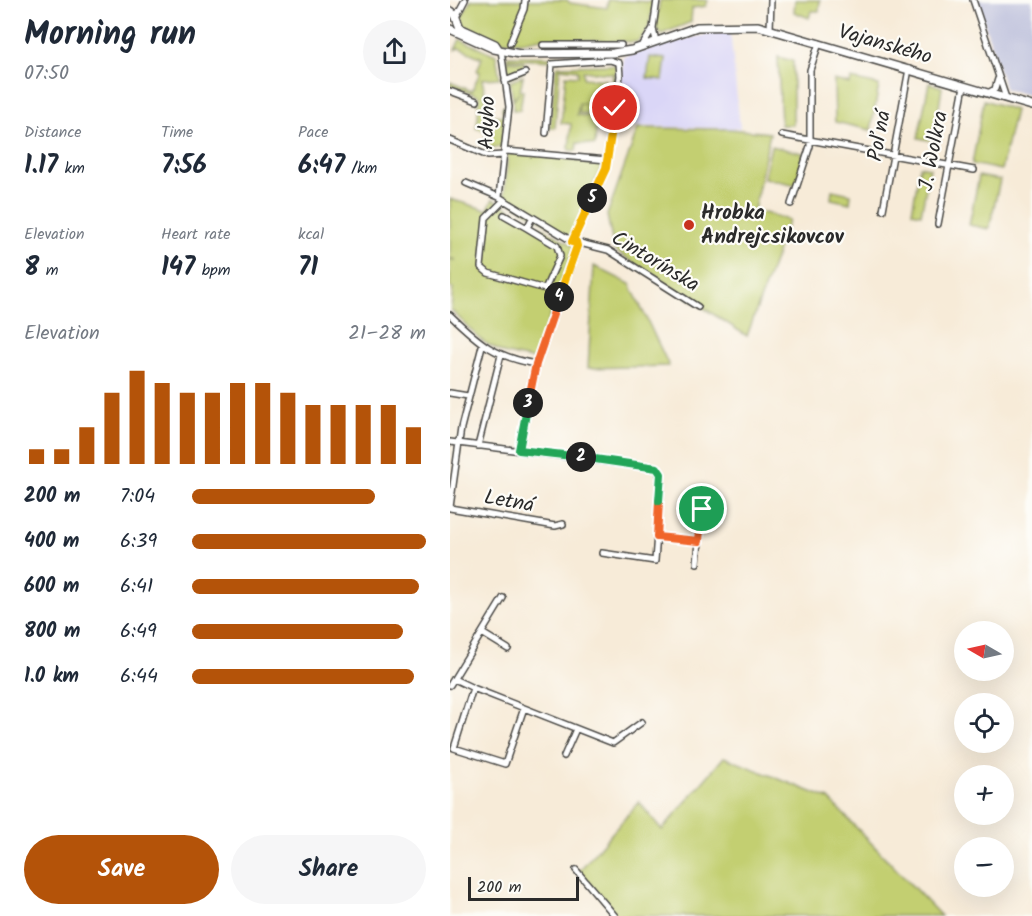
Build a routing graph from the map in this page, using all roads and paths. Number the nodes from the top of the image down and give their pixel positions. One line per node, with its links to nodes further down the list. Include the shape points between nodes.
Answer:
1 (465, 0): 6 (street)
2 (525, 0): 11 (street)
3 (657, 0): 7 (street)
4 (771, 0): 9 (street)
5 (973, 0): 21 (street)
6 (453, 14): 8 (main road, Vajanského); 17 (main road, Vajanského, via 466,32)
7 (653, 28): 10 (street); 16 (street)
8 (450, 29): 17 (main road, Vajanského)
9 (770, 29): 10 (main road, Vajanského, via 746,24 705,26); 12 (main road, Vajanského)
10 (656, 40): 16 (main road, Vajanského)
11 (510, 43)
12 (819, 43): 19 (main road, Vajanského); 32 (street, via 810,70)
13 (543, 45): 14 (street)
14 (587, 45): 15 (street); 18 (street)
15 (621, 45)
16 (642, 46): 18 (main road, Vajanského)
17 (500, 50): 18 (main road, Vajanského); 22 (street, Adyho)
18 (586, 57): 29 (street, Vajanského, via 552,64); 35 (street, Vajanského, via 619,63)
19 (909, 69): 23 (main road, Vajanského); 34 (street, Poľná)
20 (525, 73): 22 (street)
21 (998, 79): 25 (street, via 995,89); 26 (street)
22 (505, 81): 33 (street, Adyho, via 509,100)
23 (964, 86): 25 (main road, Vajanského); 36 (street, J. Wolkra)
24 (450, 91): 27 (street)
25 (988, 93): 26 (main road, Vajanského)
26 (1006, 98): 28 (main road, Vajanského)
27 (477, 100)
28 (1032, 106)
29 (546, 133)
30 (782, 135): 32 (street)
31 (450, 140): 33 (street, via 488,156)
32 (811, 140): 34 (street); 40 (street)
33 (504, 153): 35 (street); 39 (street, Adyho)
34 (894, 155): 36 (street); 41 (street, Poľná)
35 (607, 160): 46 (street)
36 (948, 165): 37 (street); 44 (street, J. Wolkra)
37 (974, 170)
38 (466, 183): 39 (street, Cintorínska)
39 (501, 199): 43 (street, Cintorínska); 45 (street, via 486,218 481,267 488,273 545,289 560,256 557,246)
40 (791, 204)
41 (883, 210)
42 (504, 215): 45 (street)
43 (532, 218): 45 (street); 46 (street, Cintorínska)
44 (938, 224)
45 (527, 228)
46 (574, 242): 47 (street, Cintorínska, via 608,250); 51 (street, via 577,246)
47 (698, 308)
48 (450, 315): 49 (street)
49 (482, 346): 50 (street); 53 (street)
50 (501, 355): 51 (street); 56 (street)
51 (536, 364): 57 (street)
52 (450, 393): 53 (street)
53 (468, 396): 55 (street)
54 (450, 442): 55 (street)
55 (459, 444): 56 (street); 58 (street)
56 (478, 446): 57 (street)
57 (519, 450): 61 (street, via 648,466 659,471 662,479)
58 (450, 508): 60 (street, Letná, via 555,526)
59 (702, 509): 62 (street)
60 (563, 524)
61 (657, 537): 62 (street); 63 (street, via 655,561)
62 (699, 541): 64 (street)
63 (602, 553)
64 (697, 563)
65 (503, 598): 66 (street)
66 (482, 633): 67 (street); 68 (street)
67 (508, 649)
68 (454, 679): 69 (street); 70 (street)
69 (450, 685)
70 (473, 688): 71 (street); 71 (street, via 454,748 505,764)
71 (524, 708): 73 (street)
72 (642, 722): 73 (street, via 613,743)
73 (576, 729): 74 (street)
74 (564, 756)
75 (576, 870): 76 (street)
76 (615, 916)

